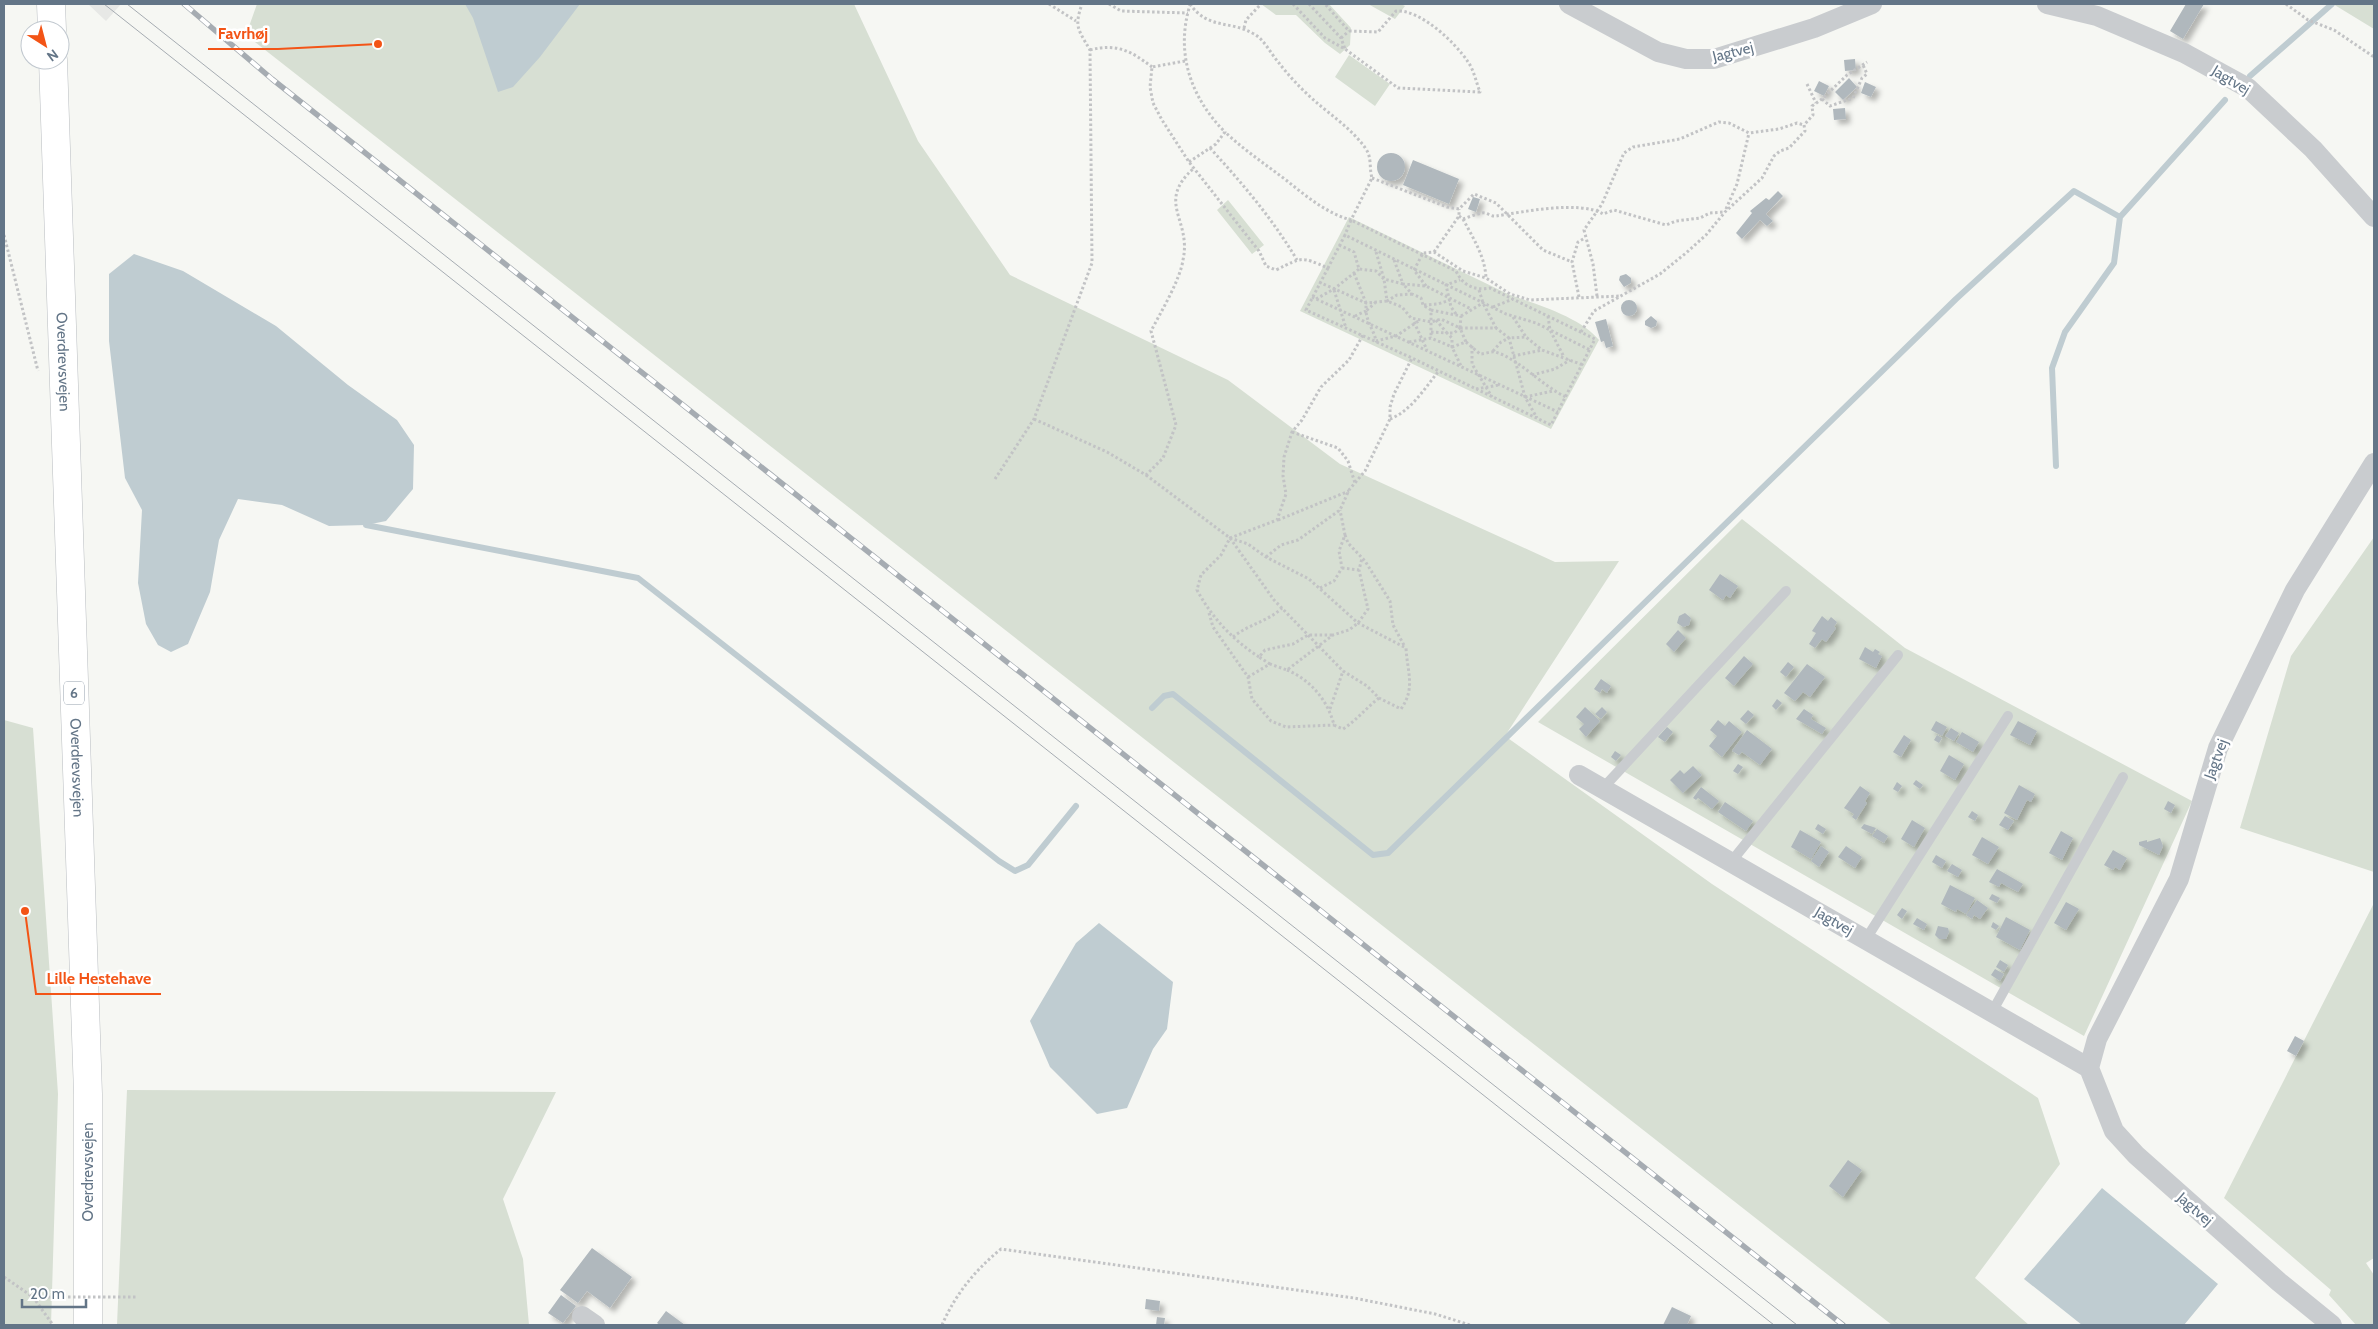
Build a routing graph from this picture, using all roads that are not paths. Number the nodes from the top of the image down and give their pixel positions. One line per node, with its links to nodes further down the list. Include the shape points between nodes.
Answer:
1 (51, 4): 5 (main road)
2 (1570, 4): 3 (street, Jagtvej, via 1658,52 1686,59 1714,58 1814,28)
3 (1872, 4)
4 (2047, 4): 7 (street, Jagtvej, via 2097,16 2167,46 2248,88 2312,149)
5 (52, 20)
6 (53, 70): 19 (main road, Overdrevsvejen / 6, via 87,1084)
7 (2374, 217)
8 (2374, 463): 18 (street, Jagtvej, via 2295,590 2218,748 2179,879 2097,1040)
9 (1786, 591): 14 (lane)
10 (1898, 655): 15 (lane)
11 (2008, 716): 16 (lane)
12 (1579, 775): 14 (street, Jagtvej)
13 (2123, 777): 17 (lane)
14 (1602, 788): 15 (street, Jagtvej)
15 (1731, 862): 16 (street, Jagtvej)
16 (1866, 939): 17 (street, Jagtvej)
17 (1992, 1012): 18 (street, Jagtvej)
18 (2089, 1068): 20 (street, Jagtvej, via 2114,1131 2136,1155)
19 (88, 1325)
20 (2332, 1325)

